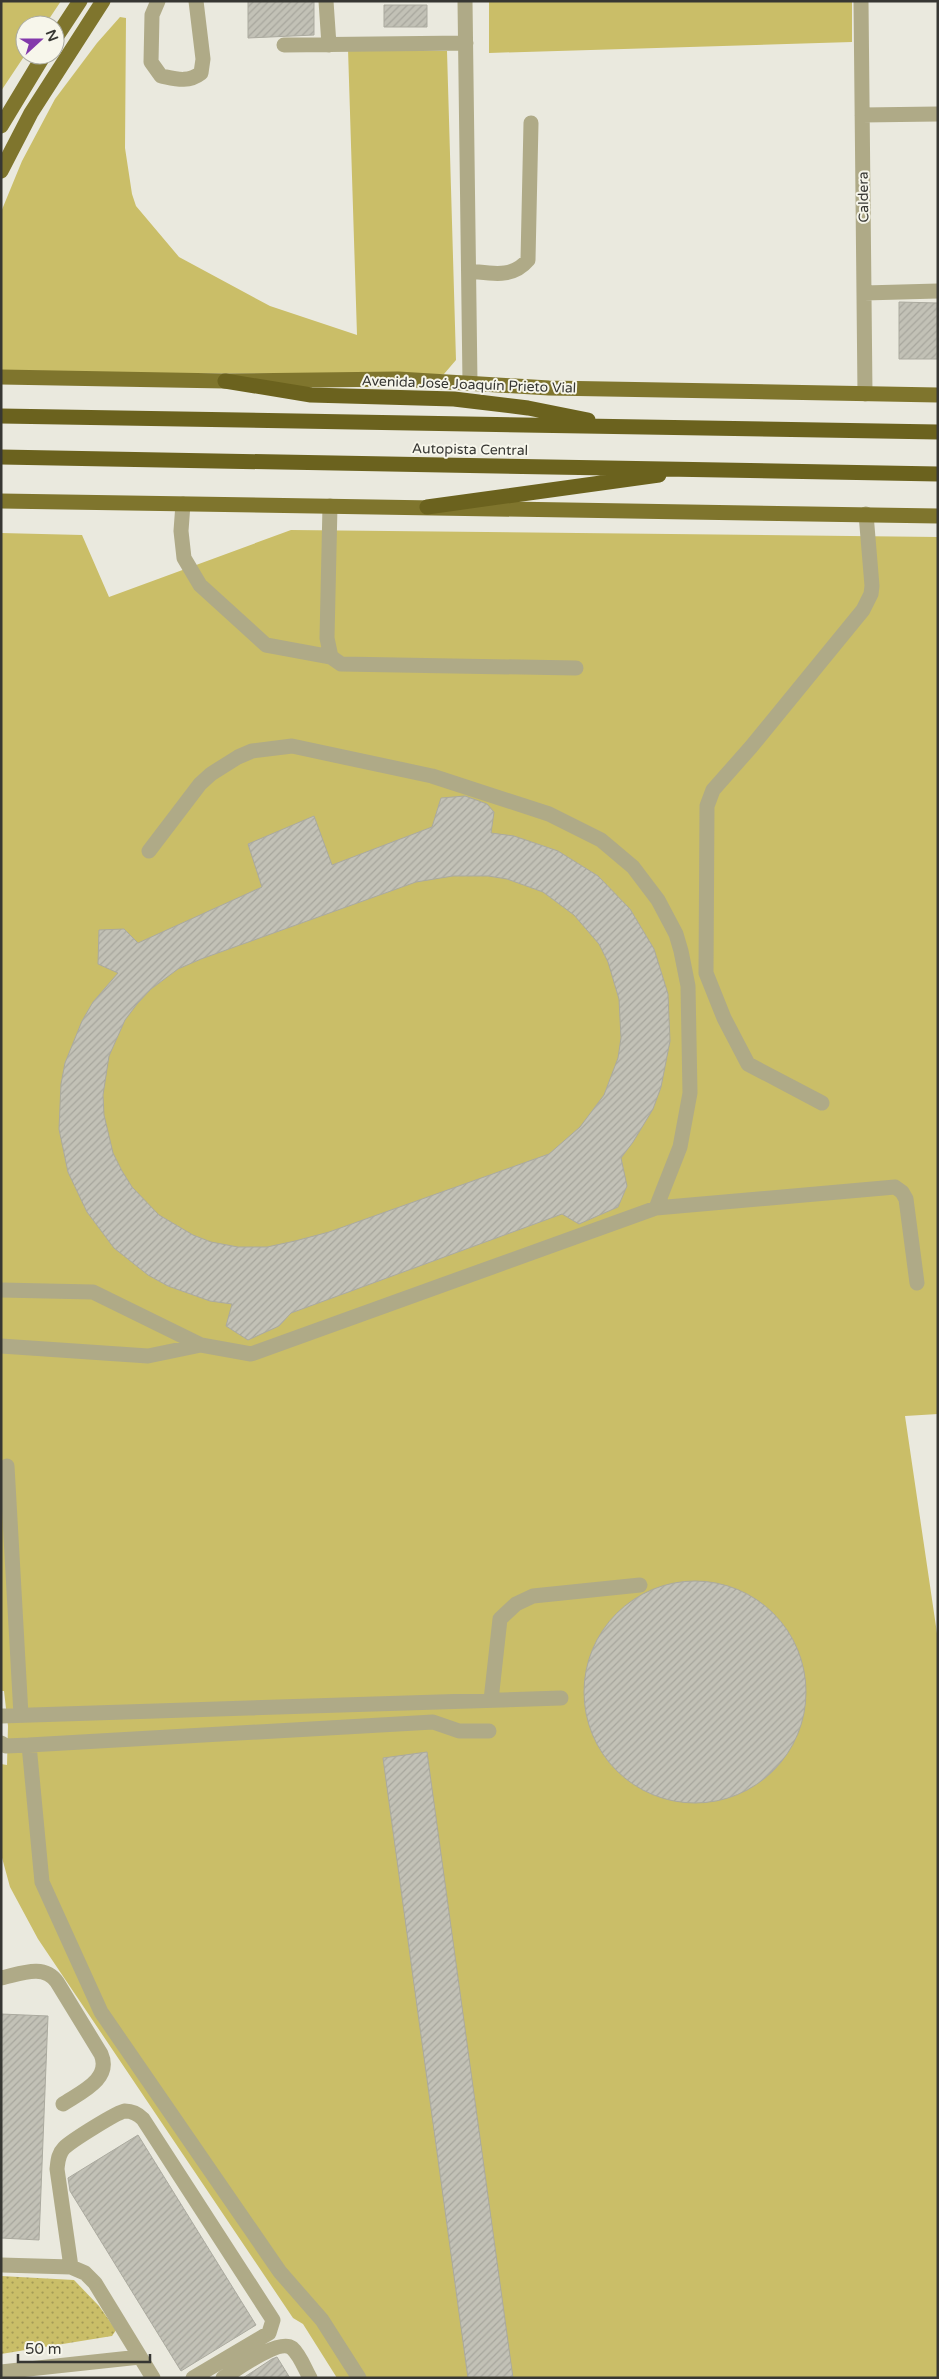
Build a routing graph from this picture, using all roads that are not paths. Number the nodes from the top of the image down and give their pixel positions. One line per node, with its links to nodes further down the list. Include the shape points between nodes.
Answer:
1 (80, 1): 8 (main road)
2 (103, 1): 17 (main road, via 31,113)
3 (158, 1): 4 (street, via 152,15 152,62 161,76 184,80 201,73 203,58)
4 (196, 1)
5 (326, 1): 11 (street)
6 (465, 1): 9 (street)
7 (861, 1): 14 (street, Caldera)
8 (65, 24)
9 (466, 44): 11 (street); 18 (street)
10 (284, 45): 11 (street)
11 (328, 45)
12 (38, 65): 16 (main road)
13 (938, 114): 14 (street)
14 (862, 115): 20 (street, Caldera)
15 (531, 123): 18 (street, via 528,260 521,269 512,273)
16 (1, 126)
17 (1, 171)
18 (469, 271): 23 (street)
19 (938, 291): 20 (street)
20 (864, 293): 24 (street, Caldera)
21 (1, 378): 22 (main road, Avenida José Joaquín Prieto Vial)
22 (225, 381): 23 (main road, Avenida José Joaquín Prieto Vial, via 398,379); 27 (highway, via 311,395 454,399 498,404)
23 (470, 382): 24 (main road, Avenida José Joaquín Prieto Vial, via 549,388)
24 (865, 394): 25 (main road, Avenida José Joaquín Prieto Vial)
25 (938, 395)
26 (1, 416): 27 (highway, Autopista Central)
27 (624, 427): 28 (highway, Autopista Central)
28 (938, 432)
29 (1, 457): 30 (highway, Autopista Central)
30 (705, 469): 31 (highway, Autopista Central); 35 (highway)
31 (938, 474)
32 (1, 501): 33 (main road)
33 (182, 504): 34 (main road); 38 (street, via 184,558 200,585 266,645)
34 (330, 506): 35 (main road); 38 (street, via 326,638)
35 (428, 507): 36 (main road)
36 (866, 514): 37 (main road); 41 (street, via 872,586 863,610 713,790 708,806 706,973 748,1064)
37 (938, 516)
38 (331, 657): 39 (street, via 341,664)
39 (576, 668)
40 (149, 850): 42 (street, via 211,774 252,751 292,746 432,776 549,814 602,840 633,867 658,900 682,951 688,986 690,1093 680,1147)
41 (822, 1103)
42 (656, 1208): 43 (street, via 895,1187 906,1199); 45 (street, via 252,1354)
43 (917, 1283)
44 (1, 1290): 45 (street, via 93,1292)
45 (202, 1345): 46 (street, via 148,1356)
46 (1, 1346)
47 (7, 1466): 51 (street)
48 (640, 1584): 50 (street, via 533,1596 516,1604 500,1619)
49 (561, 1698): 50 (street)
50 (491, 1700): 51 (street)
51 (21, 1715): 52 (street)
52 (1, 1716)
53 (489, 1731): 55 (street, via 459,1731 433,1722)
54 (1, 1743): 55 (street, via 6,1746)
55 (29, 1744): 66 (street, via 42,1882 100,2012 280,2272 322,2320)
56 (1, 1978): 57 (street, via 37,1971 49,1973 101,2054 104,2066 99,2079)
57 (63, 2104)
58 (1, 2265): 59 (street)
59 (71, 2267): 60 (street, via 85,2273 95,2283); 63 (street, via 56,2169 58,2156 65,2147 116,2114 133,2112 143,2118 273,2320 269,2333)
60 (140, 2357): 61 (street); 62 (street)
61 (1, 2372)
62 (153, 2378)
63 (193, 2378)
64 (223, 2378): 65 (street, via 283,2345 295,2352)
65 (310, 2378)
66 (359, 2378)

